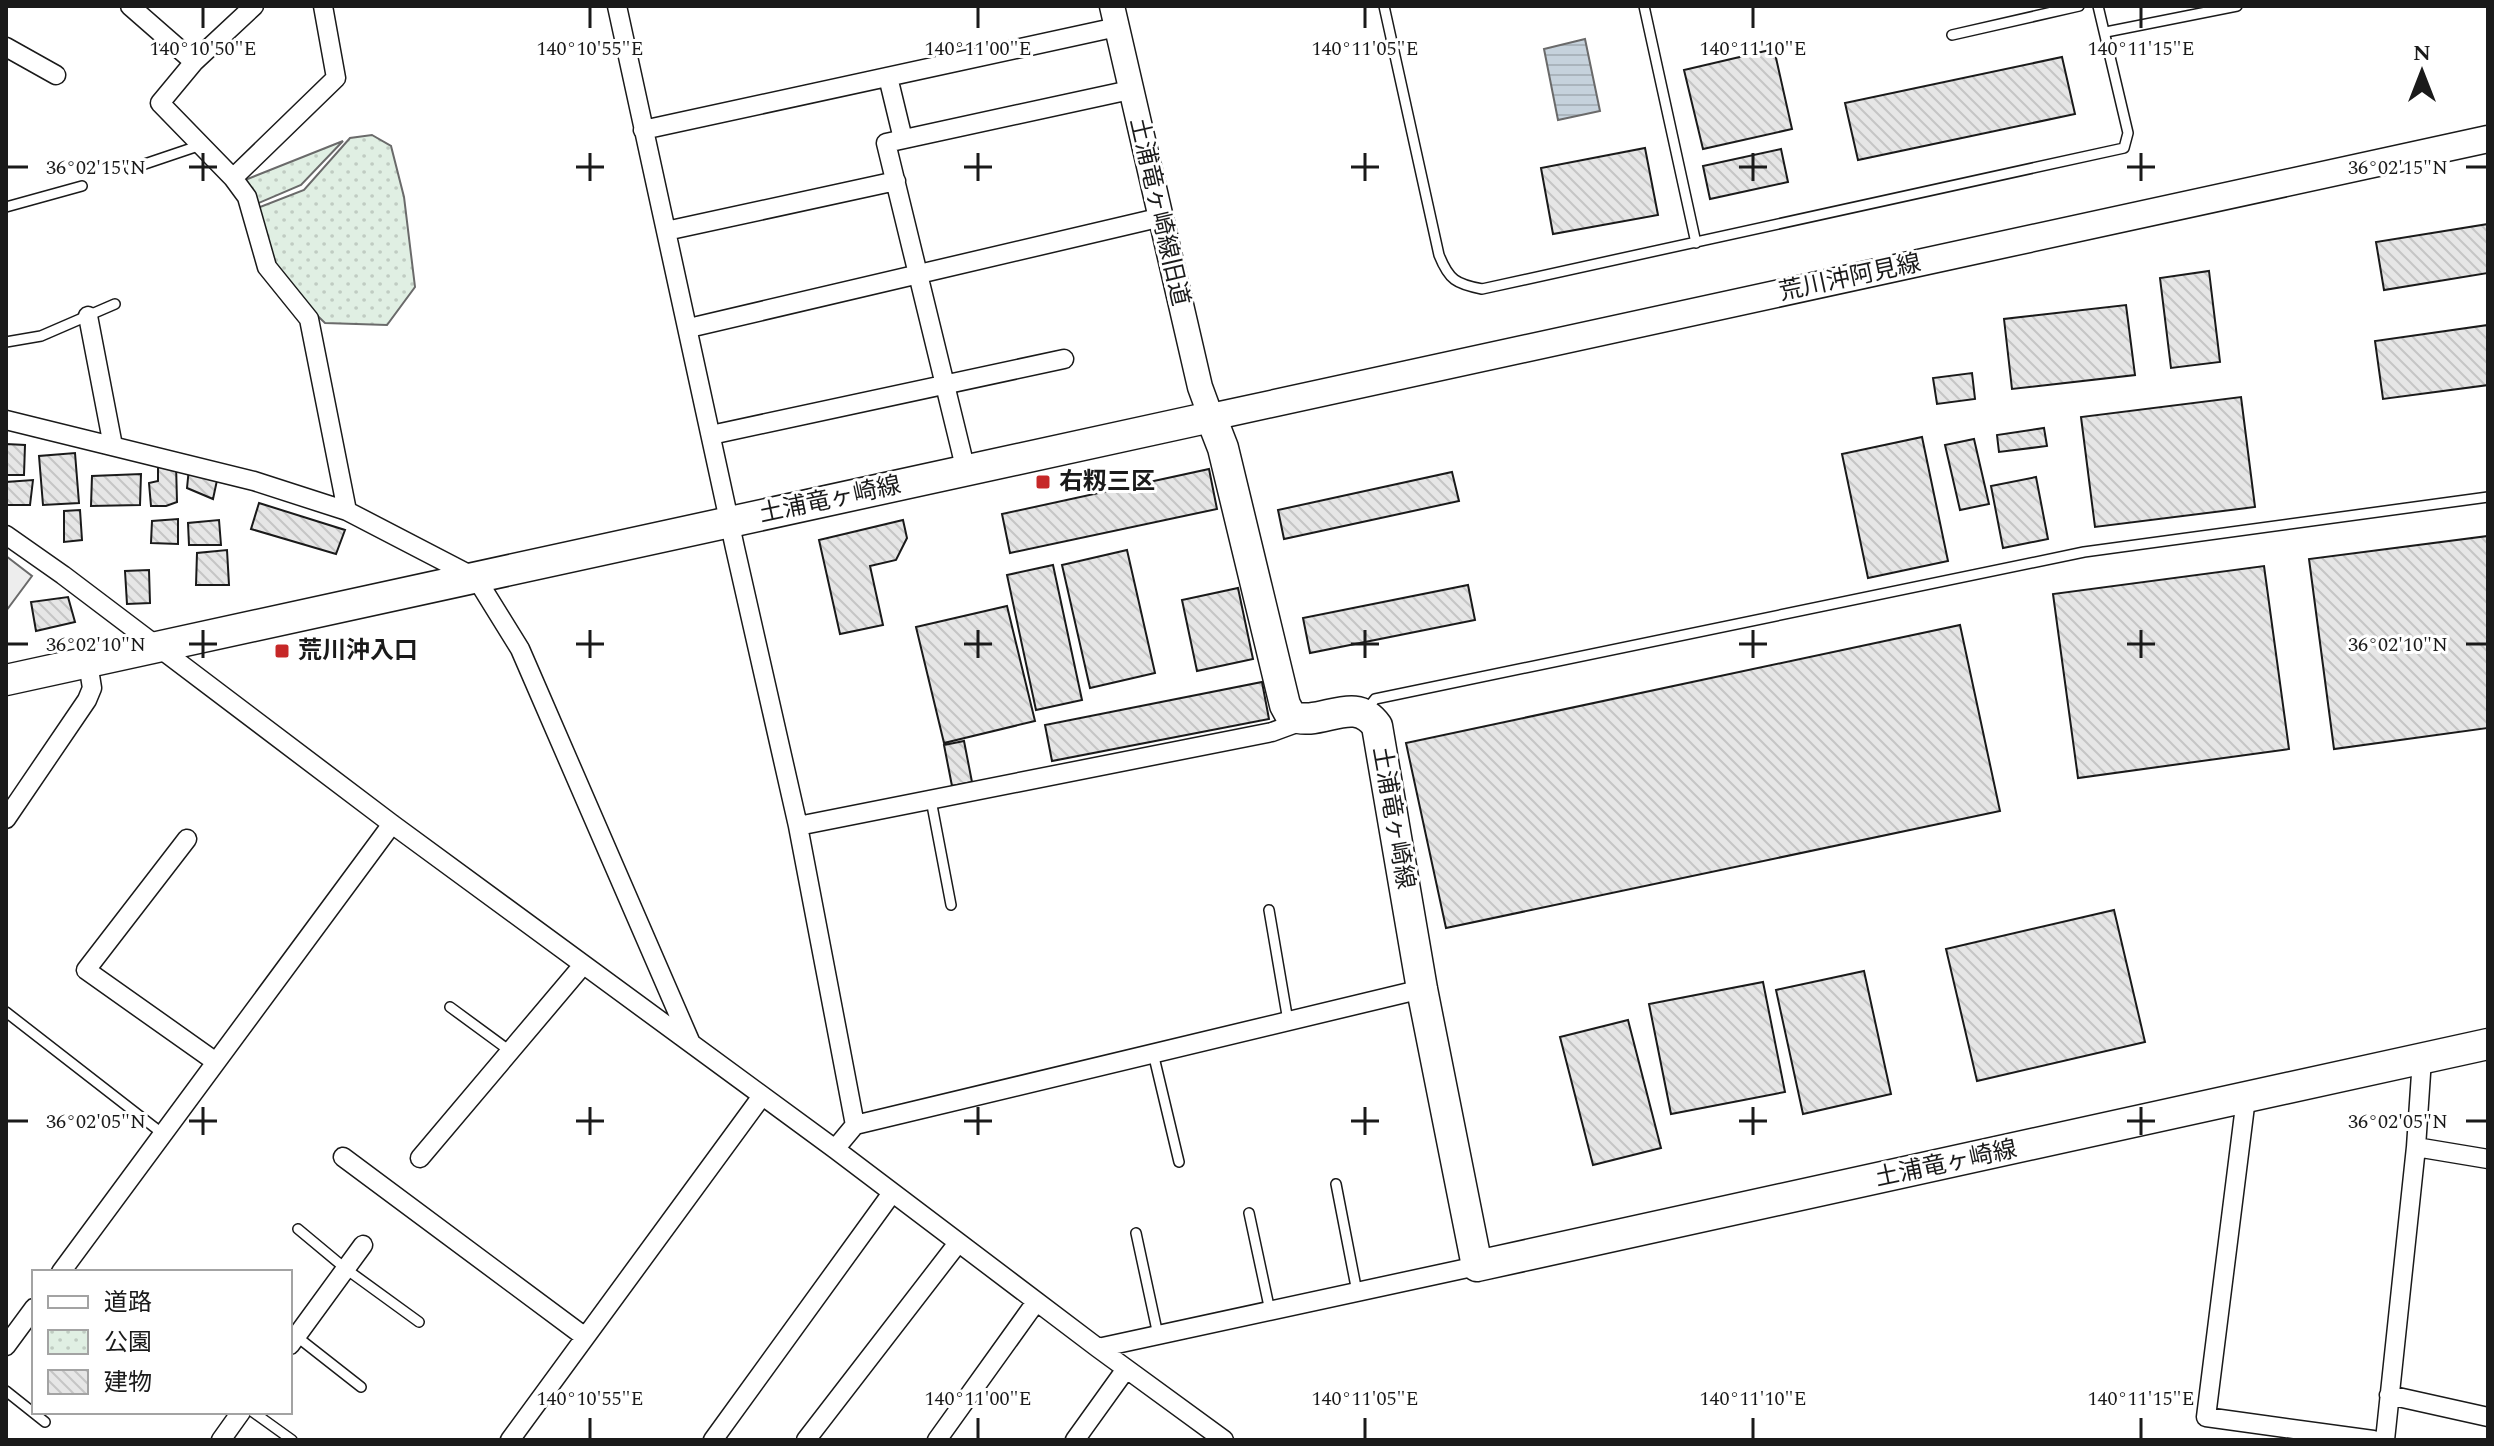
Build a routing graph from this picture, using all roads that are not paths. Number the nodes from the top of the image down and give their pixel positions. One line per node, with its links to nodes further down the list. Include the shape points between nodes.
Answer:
1 (130, 6): 14 (street)
2 (254, 6): 14 (street)
3 (323, 6): 23 (street, via 336,78)
4 (617, 6): 18 (street)
5 (1384, 6): 29 (lane, via 1446,274 1482,289)
6 (1644, 6): 29 (lane)
7 (2079, 6): 12 (lane)
8 (2098, 6): 11 (lane)
9 (2237, 6): 11 (lane)
10 (1115, 17): 16 (street); 17 (street, 土浦竜ヶ崎線旧道)
11 (2106, 32): 29 (lane, via 2128,133 2124,148)
12 (1952, 35)
13 (6, 47): 15 (street)
14 (194, 62): 21 (street, via 160,103)
15 (56, 75)
16 (888, 77): 18 (street); 19 (street)
17 (1130, 90): 19 (street); 27 (street, 土浦竜ヶ崎線旧道)
18 (643, 130): 28 (street)
19 (903, 139): 24 (street, via 886,143)
20 (2488, 139): 37 (main road, 荒川沖阿見線)
21 (201, 145): 22 (lane); 23 (street)
22 (130, 169)
23 (233, 178): 43 (street, via 247,197 267,267 309,319)
24 (896, 181): 28 (street); 30 (street)
25 (82, 186): 26 (lane)
26 (6, 207)
27 (1162, 217): 30 (street); 37 (street, 土浦竜ヶ崎線旧道, via 1197,377)
28 (666, 231): 33 (street)
29 (1696, 243)
30 (919, 274): 33 (street); 36 (street)
31 (115, 304): 32 (lane)
32 (88, 316): 34 (lane, via 41,336); 40 (street)
33 (689, 328): 39 (street)
34 (6, 342)
35 (1064, 359): 36 (street)
36 (945, 384): 39 (street); 41 (street)
37 (1211, 417): 41 (main road, 土浦竜ヶ崎線); 51 (main road, via 1285,705)
38 (7, 419): 40 (street)
39 (711, 435): 44 (street)
40 (113, 446): 43 (street, via 254,481)
41 (966, 471): 44 (main road, 土浦竜ヶ崎線)
42 (2488, 497): 50 (lane, via 2084,552 1375,699)
43 (347, 511): 46 (street)
44 (730, 522): 46 (main road, 土浦竜ヶ崎線); 55 (street)
45 (6, 535): 47 (street)
46 (476, 578): 47 (main road, 土浦竜ヶ崎線); 64 (street, via 520,649)
47 (156, 648): 48 (main road, 土浦竜ヶ崎線); 54 (street)
48 (88, 663): 49 (main road, 土浦竜ヶ崎線); 53 (street, via 92,688 87,700)
49 (6, 680)
50 (1364, 713): 51 (main road, via 1348,710); 60 (main road, 土浦竜ヶ崎線, via 1377,726)
51 (1302, 721): 52 (street, via 1272,732)
52 (931, 800): 55 (street); 57 (lane)
53 (6, 819)
54 (392, 824): 59 (street); 69 (street)
55 (798, 826): 72 (street)
56 (187, 839): 69 (street, via 86,970)
57 (951, 905)
58 (1269, 910): 63 (lane)
59 (583, 965): 64 (street); 66 (street)
60 (1422, 989): 63 (street); 87 (main road, 土浦竜ヶ崎線)
61 (450, 1007): 66 (lane)
62 (6, 1012): 73 (lane)
63 (1288, 1021): 67 (street)
64 (691, 1044): 70 (street)
65 (2488, 1044): 68 (main road, 土浦竜ヶ崎線)
66 (510, 1051): 77 (street)
67 (1153, 1053): 72 (street); 79 (lane)
68 (2422, 1059): 71 (main road, 土浦竜ヶ崎線); 74 (street)
69 (216, 1062): 73 (street)
70 (762, 1096): 75 (street); 96 (street)
71 (2246, 1098): 87 (main road, 土浦竜ヶ崎線); 118 (street, via 2206,1417)
72 (855, 1125): 75 (street)
73 (163, 1134): 89 (street)
74 (2416, 1147): 78 (street); 103 (street)
75 (835, 1149): 81 (street)
76 (343, 1157): 96 (street)
77 (420, 1158)
78 (2488, 1159)
79 (1179, 1162)
80 (1336, 1184): 90 (lane)
81 (892, 1193): 85 (street); 113 (street)
82 (1249, 1213): 93 (lane)
83 (298, 1229): 88 (lane)
84 (1136, 1233): 95 (lane)
85 (958, 1243): 91 (street); 114 (street)
86 (363, 1245): 88 (street)
87 (1477, 1266): 90 (street)
88 (346, 1269): 94 (lane); 97 (street)
89 (62, 1270)
90 (1357, 1292): 93 (street)
91 (1036, 1302): 99 (street); 115 (street)
92 (32, 1311): 98 (street)
93 (1270, 1311): 95 (street)
94 (419, 1322)
95 (1158, 1335): 99 (street)
96 (585, 1337): 112 (street)
97 (293, 1341): 101 (lane)
98 (6, 1346)
99 (1098, 1348): 100 (street)
100 (1126, 1369): 116 (street); 117 (street)
101 (361, 1387)
102 (6, 1391): 104 (lane)
103 (2389, 1395): 108 (street); 119 (street)
104 (32, 1412)
105 (35, 1414): 109 (lane)
106 (240, 1414): 110 (street)
107 (256, 1414): 111 (lane)
108 (2488, 1417)
109 (45, 1422)
110 (221, 1440)
111 (292, 1440)
112 (510, 1440)
113 (713, 1440)
114 (806, 1440)
115 (937, 1440)
116 (1075, 1440)
117 (1224, 1440)
118 (2373, 1440)
119 (2385, 1440)

